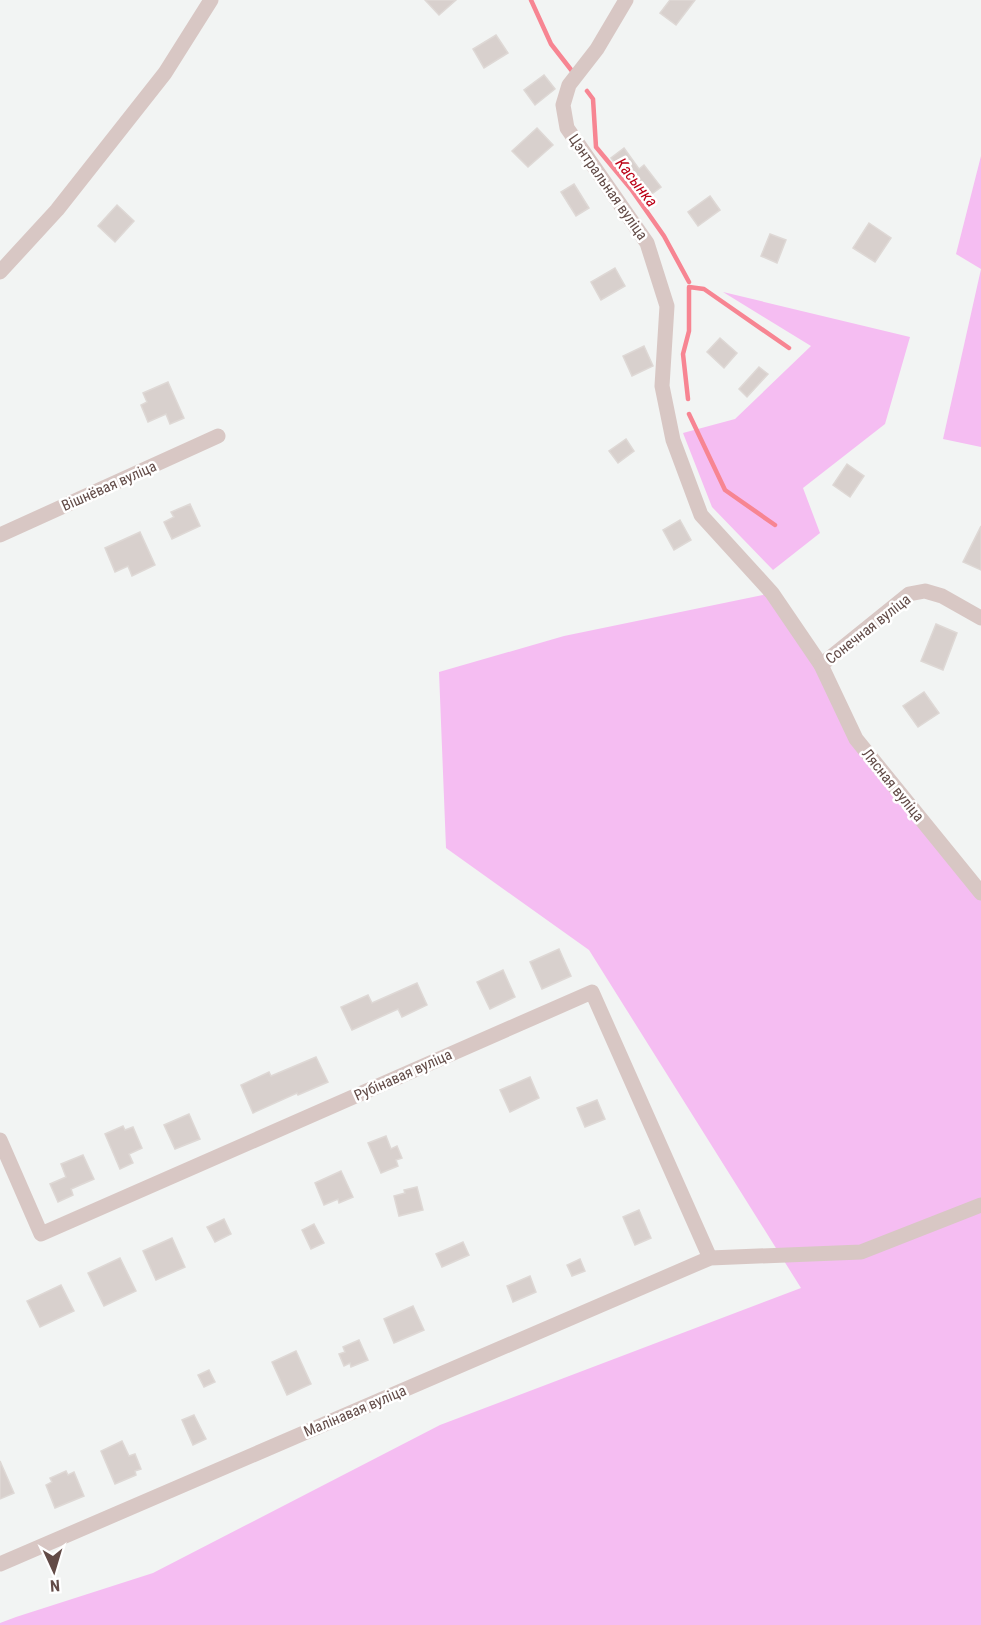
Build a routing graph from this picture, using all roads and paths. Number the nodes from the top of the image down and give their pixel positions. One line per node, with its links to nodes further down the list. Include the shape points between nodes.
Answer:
1 (211, 0): 3 (street, via 165,73 57,210)
2 (626, 0): 7 (street, Цэнтральная вуліца, via 597,49 569,85 564,105 567,128 647,243 667,306 662,386 674,440 701,515 772,593)
3 (0, 272)
4 (218, 436): 5 (street, Вішнёвая вуліца)
5 (0, 535)
6 (981, 618): 7 (street, Сонечная вуліца, via 942,596 925,591 909,594)
7 (821, 665): 8 (street, Лясная вуліца, via 856,739)
8 (981, 893)
9 (0, 1140): 11 (street, Рубінавая вуліца, via 42,1234 592,992)
10 (981, 1205): 11 (street, via 861,1252)
11 (710, 1258): 12 (street, Малінавая вуліца)
12 (0, 1564)

